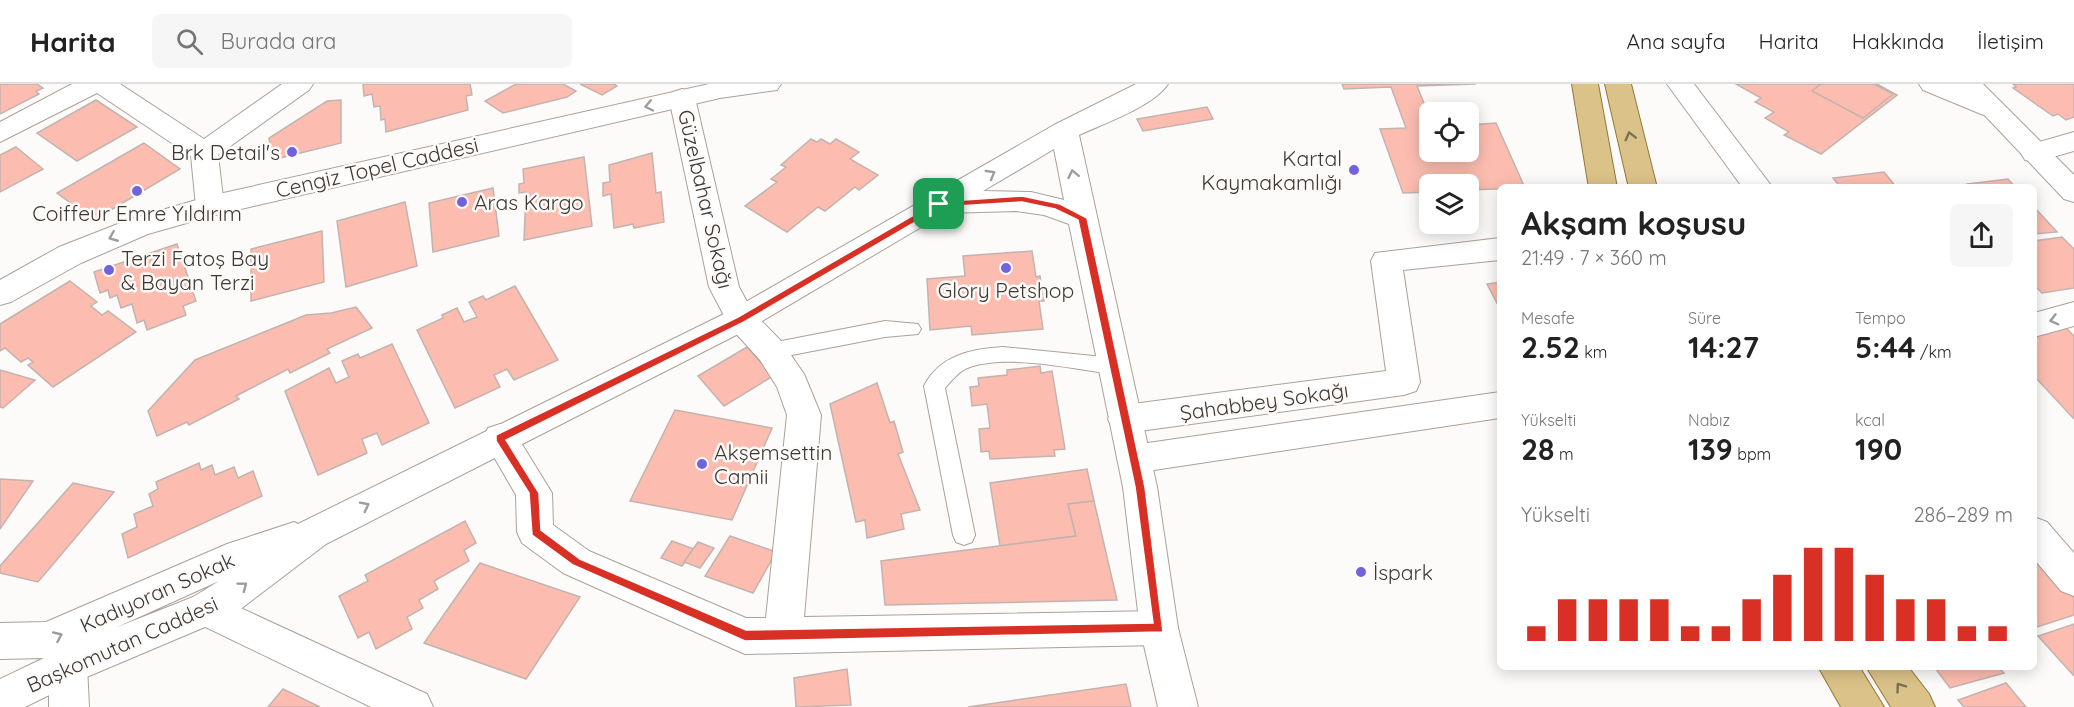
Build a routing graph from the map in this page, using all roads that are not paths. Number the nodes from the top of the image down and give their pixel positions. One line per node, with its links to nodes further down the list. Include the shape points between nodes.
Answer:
1 (93, 84): 16 (street)
2 (102, 84): 18 (street)
3 (300, 84): 18 (street)
4 (768, 84): 11 (street, Cengiz Topel Caddesi)
5 (1155, 84): 12 (street, Başkomutan Caddesi)
6 (1585, 84): 20 (main road)
7 (1618, 84): 21 (main road, one-way to 7)
8 (1680, 84): 22 (street)
9 (1932, 84): 14 (street)
10 (1968, 84): 14 (street)
11 (717, 87): 13 (street, Cengiz Topel Caddesi)
12 (1122, 92): 15 (street, Başkomutan Caddesi)
13 (682, 98): 25 (street, Cengiz Topel Caddesi, one-way to 25); 30 (street, Güzelbahar Sokağı, via 724,287)
14 (1990, 108): 19 (street)
15 (1064, 131): 24 (street, Başkomutan Caddesi, one-way to 15); 26 (street, one-way to 15)
16 (0, 133)
17 (2074, 141): 19 (street)
18 (204, 152): 25 (street)
19 (2035, 153): 23 (street)
20 (1602, 184)
21 (1642, 184)
22 (1756, 184)
23 (2074, 192)
24 (939, 204): 26 (street, via 1022,199 1057,206); 30 (street, Başkomutan Caddesi)
25 (210, 206): 28 (street, Cengiz Topel Caddesi, one-way to 28, via 138,227 70,255)
26 (1082, 218): 34 (street)
27 (1497, 249): 36 (street, Şahabbey Sokağı, via 1386,261 1404,382)
28 (0, 294)
29 (2074, 314): 31 (street, one-way to 31)
30 (741, 319): 33 (street, Güzelbahar Sokağı); 37 (street, Başkomutan Caddesi)
31 (2037, 324)
32 (911, 329): 33 (lane, via 885,329)
33 (771, 351): 45 (street, Güzelbahar Sokağı, via 792,383 804,415)
34 (1114, 366): 36 (street); 40 (lane, via 993,356 969,359 946,371 933,386)
35 (1497, 405): 38 (street)
36 (1125, 419): 38 (street)
37 (500, 438): 39 (street, Başkomutan Caddesi, one-way to 37); 45 (street, via 534,493 535,532 576,562 745,636)
38 (1134, 459): 44 (street)
39 (313, 533): 43 (street, Başkomutan Caddesi, one-way to 39); 46 (street, Kadıyoran Sokak, one-way to 39, via 48,640 240,555)
40 (964, 535)
41 (2037, 536): 42 (street)
42 (2074, 579)
43 (206, 609): 47 (street, Başkomutan Caddesi); 52 (street)
44 (1160, 628): 45 (street); 53 (street)
45 (783, 635)
46 (0, 641)
47 (68, 666): 50 (street, Başkomutan Caddesi); 51 (street)
48 (1839, 670): 54 (main road)
49 (1887, 670): 55 (main road, one-way to 49)
50 (0, 699)
51 (69, 707)
52 (413, 707)
53 (1178, 707)
54 (1864, 707)
55 (1915, 707)

